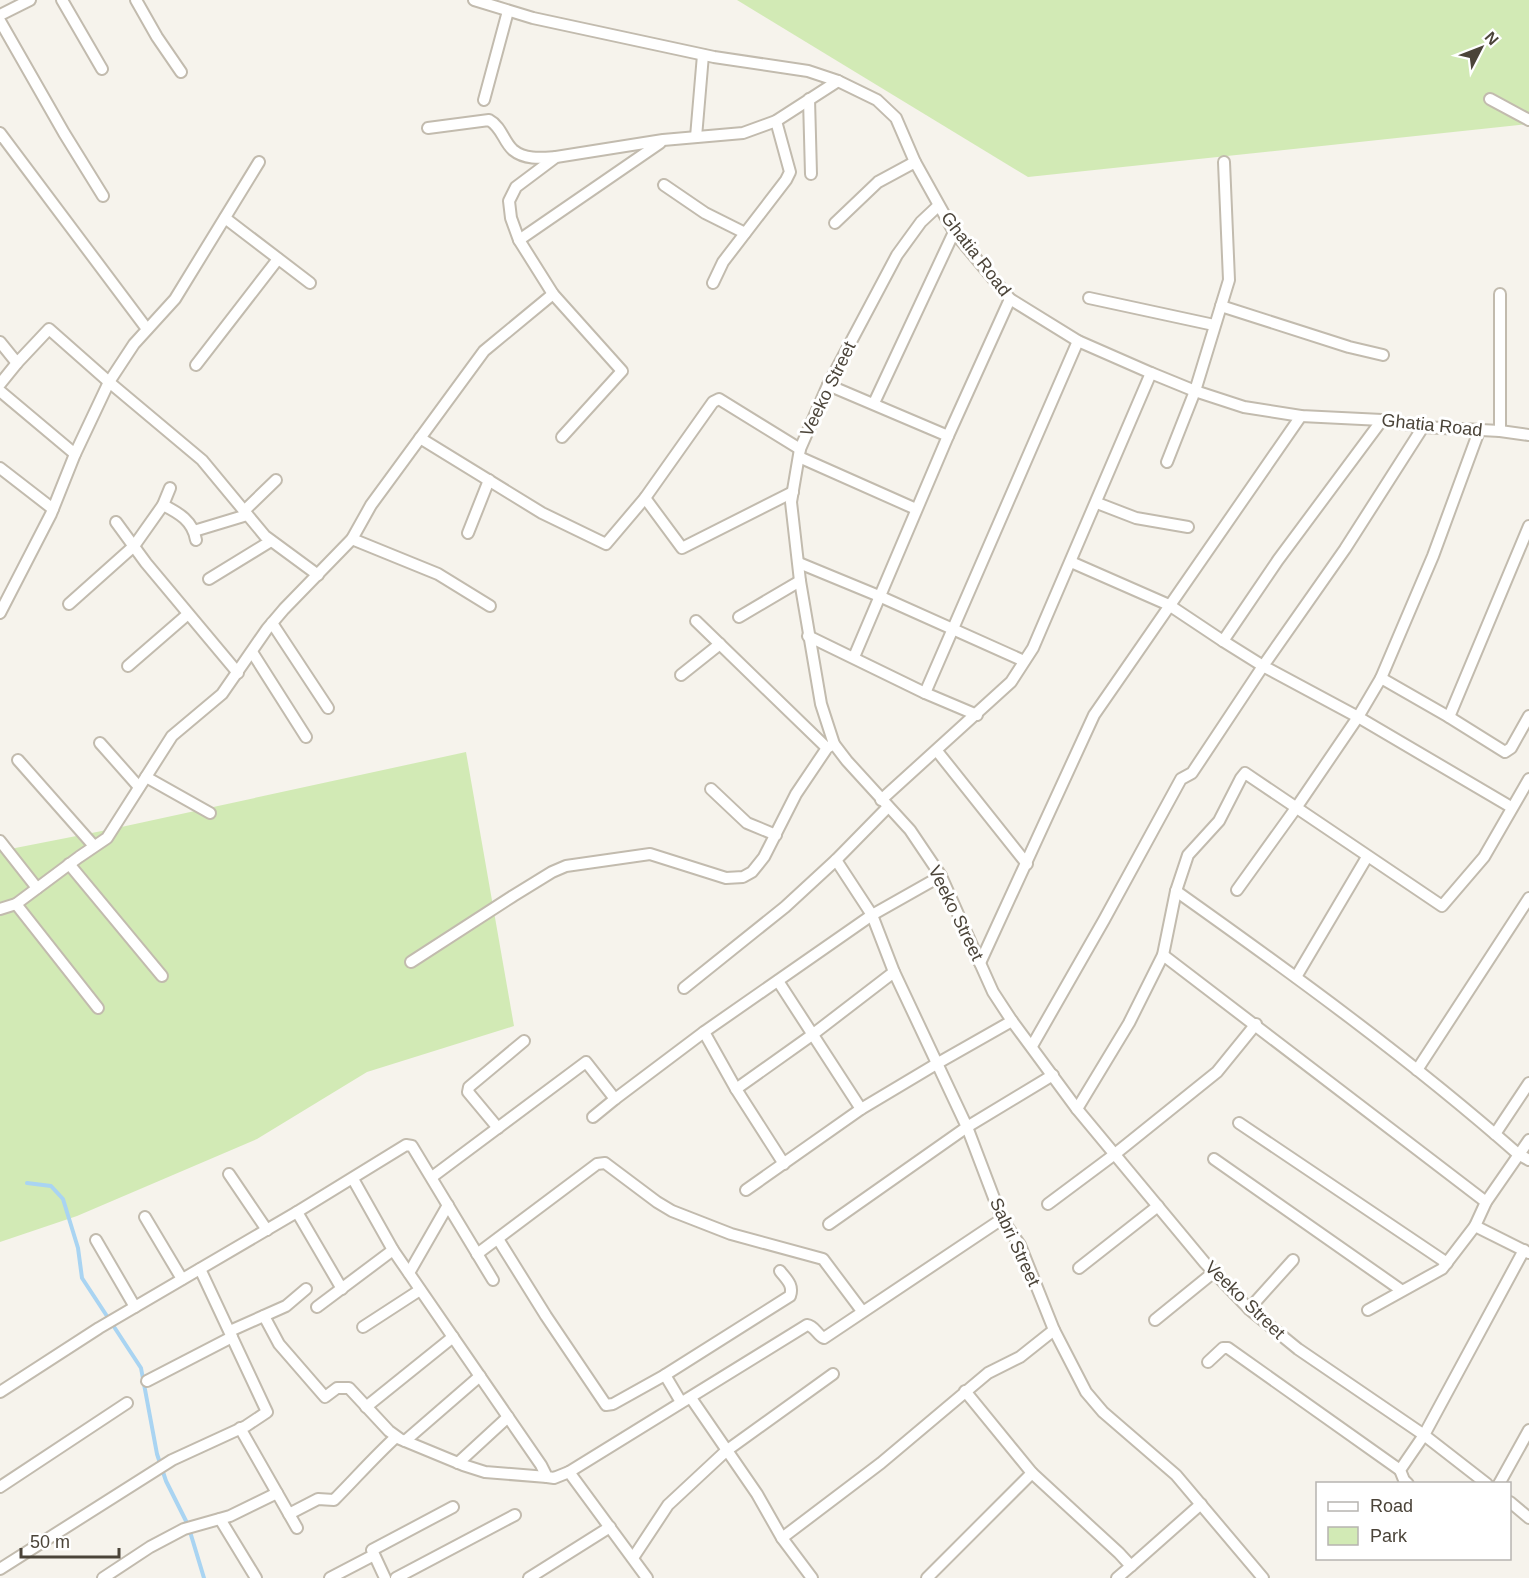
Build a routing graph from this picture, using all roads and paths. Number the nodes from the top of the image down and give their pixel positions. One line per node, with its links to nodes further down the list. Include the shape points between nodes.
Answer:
1 (30, 0): 6 (street)
2 (62, 0): 9 (street)
3 (136, 0): 10 (street)
4 (474, 0): 5 (street, Ghatia Road)
5 (508, 11): 8 (street, Ghatia Road); 14 (street)
6 (0, 15)
7 (0, 21): 27 (street)
8 (702, 55): 11 (street, Ghatia Road, via 808,71); 19 (street)
9 (102, 69)
10 (181, 72)
11 (838, 81): 12 (street); 23 (street, Ghatia Road, via 877,100 896,118)
12 (809, 99): 16 (street); 25 (street)
13 (1490, 99): 15 (street)
14 (484, 100)
15 (1529, 120)
16 (776, 121): 19 (street, via 743,133); 32 (street, via 790,172)
17 (428, 128): 21 (street, via 489,120 513,150 533,159)
18 (0, 133): 43 (street)
19 (696, 137): 20 (street)
20 (663, 140): 21 (street); 33 (street)
21 (556, 158): 33 (street, via 516,187 508,201)
22 (259, 162): 29 (street)
23 (915, 162): 28 (street, Ghatia Road); 30 (street, via 872,187)
24 (1224, 162): 41 (street, via 1229,280)
25 (811, 174)
26 (664, 185): 32 (street, via 705,213)
27 (104, 196)
28 (938, 206): 31 (street, Ghatia Road); 52 (street, Veeko Street, via 897,255)
29 (225, 218): 34 (street); 43 (street, via 175,298)
30 (835, 223)
31 (954, 232): 40 (street, Ghatia Road); 55 (street)
32 (746, 233): 36 (street, via 723,262)
33 (519, 240): 37 (street)
34 (278, 259): 35 (street); 48 (street)
35 (310, 283)
36 (713, 283)
37 (553, 294): 63 (street, via 621,371); 64 (street, via 484,351)
38 (1500, 294): 60 (street)
39 (1089, 298): 42 (street)
40 (1010, 299): 44 (street, Ghatia Road); 62 (street)
41 (1221, 306): 42 (street); 46 (street, via 1349,348)
42 (1214, 325): 54 (street)
43 (147, 329): 50 (street)
44 (1078, 340): 49 (street, Ghatia Road); 100 (street)
45 (0, 342): 47 (street)
46 (1383, 355)
47 (17, 363): 50 (street, via 49,329); 51 (street)
48 (196, 365)
49 (1151, 373): 54 (street, Ghatia Road); 74 (street)
50 (109, 382): 66 (street); 78 (street, via 202,460)
51 (0, 384)
52 (828, 385): 55 (street); 65 (street, Veeko Street)
53 (0, 391): 66 (street)
54 (1195, 391): 56 (street, Ghatia Road, via 1244,407); 67 (street)
55 (874, 403): 62 (street)
56 (1301, 416): 57 (street, Ghatia Road); 93 (street)
57 (1382, 420): 58 (street, Ghatia Road); 102 (street)
58 (1423, 428): 59 (street, Ghatia Road); 108 (street)
59 (1479, 431): 60 (street, Ghatia Road); 111 (street, via 1433,556)
60 (1500, 431): 61 (street, Ghatia Road)
61 (1529, 435)
62 (948, 436): 77 (street)
63 (562, 437)
64 (420, 438): 70 (street); 83 (street, via 371,505)
65 (800, 453): 72 (street, Veeko Street); 73 (street, via 719,399 713,402); 77 (street)
66 (75, 454): 76 (street)
67 (1167, 462)
68 (0, 468): 76 (street)
69 (276, 480): 78 (street)
70 (489, 480): 73 (street, via 542,513 606,544); 82 (street)
71 (170, 488): 75 (street)
72 (793, 492): 73 (street, via 682,548); 87 (street, Veeko Street)
73 (645, 498)
74 (1096, 503): 81 (street, via 1136,518); 86 (street)
75 (163, 505): 78 (street, via 180,513 195,535); 85 (street)
76 (53, 509): 95 (street)
77 (916, 509): 91 (street)
78 (245, 513): 84 (street)
79 (116, 522): 85 (street)
80 (1529, 526): 117 (street)
81 (1188, 527)
82 (468, 533)
83 (352, 539): 88 (street); 94 (street, via 438,574)
84 (271, 541): 88 (street); 89 (street)
85 (134, 546): 92 (street); 96 (street)
86 (1071, 562): 93 (street); 106 (street)
87 (798, 563): 90 (street, Veeko Street); 91 (street)
88 (318, 575): 99 (street)
89 (209, 579)
90 (800, 581): 97 (street); 101 (street, Veeko Street)
91 (879, 596): 100 (street); 105 (street)
92 (69, 604)
93 (1169, 605): 102 (street); 137 (street, via 1094,716)
94 (490, 606)
95 (0, 613)
96 (188, 614): 107 (street); 109 (street)
97 (739, 618)
98 (696, 621): 103 (street)
99 (272, 623): 104 (street); 113 (street)
100 (952, 630): 106 (street); 112 (street)
101 (808, 636): 105 (street); 120 (street, Veeko Street)
102 (1223, 641): 108 (street)
103 (720, 644): 110 (street); 120 (street)
104 (252, 652): 109 (street); 118 (street)
105 (854, 657): 112 (street)
106 (1024, 662): 114 (street, via 1011,682)
107 (128, 666)
108 (1263, 666): 116 (street); 160 (street, via 1192,773 1181,779)
109 (238, 673): 123 (street, via 222,694 172,735)
110 (681, 675)
111 (1381, 678): 116 (street); 117 (street)
112 (925, 693): 114 (street)
113 (328, 708)
114 (977, 715): 121 (street)
115 (1529, 716): 117 (street, via 1506,752)
116 (1358, 717): 128 (street); 129 (street)
117 (1449, 717)
118 (306, 737)
119 (100, 743): 125 (street)
120 (831, 746): 127 (street, Veeko Street); 131 (street, via 796,794)
121 (937, 751): 127 (street); 137 (street)
122 (18, 760): 133 (street)
123 (146, 777): 125 (street); 130 (street)
124 (1529, 779): 128 (street)
125 (139, 787): 133 (street, via 107,838)
126 (711, 789): 131 (street, via 747,823)
127 (885, 804): 135 (street); 138 (street, Veeko Street, via 910,830)
128 (1511, 807): 134 (street, via 1484,857 1442,906)
129 (1296, 808): 134 (street); 140 (street); 141 (street, via 1245,773 1219,821 1188,855)
130 (210, 813)
131 (776, 835): 147 (street, via 752,872 733,879 650,854 566,866)
132 (0, 842): 139 (street)
133 (94, 846): 136 (street)
134 (1367, 857): 151 (street)
135 (836, 860): 145 (street, Sabri Street); 153 (street, via 785,907)
136 (69, 864): 139 (street); 150 (street)
137 (1027, 864): 148 (street)
138 (941, 876): 145 (street); 148 (street, Veeko Street)
139 (37, 888): 143 (street)
140 (1237, 890)
141 (1176, 891): 146 (street); 151 (street)
142 (1529, 898): 162 (street)
143 (16, 904): 144 (street); 154 (street)
144 (0, 909)
145 (872, 915): 149 (street, Sabri Street); 152 (street)
146 (1163, 955): 156 (street); 168 (street, via 1129,1023)
147 (411, 962)
148 (980, 963): 155 (street, Veeko Street)
149 (894, 972): 158 (street); 161 (street, Sabri Street)
150 (162, 976)
151 (1296, 976): 162 (street)
152 (778, 981): 157 (street); 158 (street)
153 (684, 988)
154 (98, 1008)
155 (1012, 1021): 160 (street, Veeko Street); 161 (street)
156 (1256, 1024): 175 (street, via 1217,1072); 184 (street)
157 (704, 1032): 165 (street); 166 (street)
158 (813, 1035): 165 (street); 167 (street)
159 (524, 1041): 172 (street, via 469,1087 468,1092)
160 (1032, 1046): 163 (street, Veeko Street)
161 (938, 1063): 167 (street); 171 (street, Sabri Street)
162 (1417, 1070): 173 (street)
163 (1053, 1075): 168 (street, Veeko Street); 171 (street)
164 (1529, 1083): 173 (street)
165 (736, 1089): 179 (street)
166 (615, 1099): 169 (street); 172 (street, via 586,1062)
167 (861, 1109): 179 (street)
168 (1077, 1109): 175 (street, Veeko Street)
169 (592, 1117)
170 (1239, 1123): 200 (street)
171 (967, 1127): 190 (street, Sabri Street); 191 (street)
172 (498, 1128): 181 (street)
173 (1495, 1134): 176 (street)
174 (1529, 1140): 176 (street)
175 (1115, 1154): 185 (street); 187 (street, Veeko Street)
176 (1518, 1154): 178 (street); 184 (street)
177 (1214, 1159): 211 (street)
178 (1529, 1160)
179 (784, 1164): 183 (street)
180 (229, 1174): 193 (street)
181 (432, 1177): 182 (street, via 411,1146 406,1145); 186 (street)
182 (353, 1179): 188 (street); 196 (street)
183 (747, 1190)
184 (1486, 1202): 192 (street)
185 (1048, 1204)
186 (448, 1205): 198 (street); 205 (street)
187 (1158, 1206): 201 (street); 204 (street, Veeko Street)
188 (297, 1212): 193 (street); 209 (street)
189 (145, 1217): 206 (street)
190 (1002, 1219): 216 (street); 220 (street, Sabri Street, via 1020,1245)
191 (829, 1224)
192 (1475, 1226): 197 (street); 200 (street)
193 (267, 1230): 202 (street)
194 (498, 1239): 198 (street); 216 (street, via 597,1164 605,1163 672,1211 731,1234 822,1259); 225 (street, via 606,1405)
195 (96, 1240): 212 (street)
196 (393, 1250): 205 (street); 209 (street)
197 (1526, 1251): 236 (street)
198 (477, 1254): 207 (street)
199 (1293, 1260): 214 (street)
200 (1447, 1263): 211 (street, via 1429,1278)
201 (1079, 1268)
202 (200, 1269): 206 (street); 221 (street)
203 (780, 1271): 225 (street, via 791,1285 790,1296)
204 (1214, 1272): 214 (street, Veeko Street); 218 (street)
205 (409, 1273): 210 (street)
206 (182, 1279): 212 (street)
207 (493, 1280)
208 (306, 1289): 217 (street, via 286,1306)
209 (342, 1289): 213 (street)
210 (420, 1290): 219 (street); 222 (street)
211 (1401, 1290): 215 (street)
212 (135, 1306): 229 (street)
213 (317, 1307)
214 (1249, 1309): 236 (street, Veeko Street, via 1298,1349)
215 (1368, 1310)
216 (862, 1311): 230 (street, via 824,1338 807,1325)
217 (264, 1316): 221 (street); 232 (street, via 279,1344 325,1396 338,1388 349,1388)
218 (1155, 1320)
219 (363, 1327)
220 (1054, 1330): 228 (street, via 1020,1357 988,1373); 249 (street, Sabri Street, via 1086,1392 1103,1412 1176,1475)
221 (231, 1334): 227 (street); 234 (street, via 267,1412)
222 (453, 1337): 226 (street); 232 (street)
223 (1208, 1362): 240 (street, via 1228,1348)
224 (833, 1374): 238 (street)
225 (665, 1375): 230 (street)
226 (480, 1376): 233 (street); 237 (street)
227 (147, 1381)
228 (965, 1391): 242 (street); 258 (street, via 882,1463)
229 (0, 1392)
230 (686, 1400): 238 (street); 241 (street)
231 (127, 1403): 247 (street)
232 (366, 1407): 237 (street)
233 (508, 1417): 239 (street); 243 (street)
234 (240, 1428): 248 (street); 262 (street, via 172,1460)
235 (1529, 1430): 246 (street)
236 (1424, 1435): 240 (street); 245 (street, Veeko Street)
237 (401, 1439): 239 (street); 252 (street, via 365,1466 334,1500 318,1499)
238 (726, 1451): 258 (street); 260 (street, via 668,1505)
239 (458, 1463): 243 (street, via 485,1472)
240 (1400, 1470): 244 (street)
241 (569, 1472): 243 (street); 256 (street)
242 (1032, 1473): 261 (street); 271 (street)
243 (547, 1477)
244 (1406, 1482)
245 (1484, 1482)
246 (1500, 1482)
247 (0, 1487)
248 (277, 1493): 252 (street); 255 (street)
249 (1201, 1504): 261 (street); 273 (street, Sabri Street)
250 (1511, 1504): 254 (street)
251 (453, 1507): 259 (street, via 372,1550)
252 (289, 1514): 257 (street)
253 (515, 1515): 267 (street)
254 (1529, 1518)
255 (220, 1519): 263 (street, via 189,1528 150,1547); 264 (street)
256 (610, 1527): 260 (street); 268 (street)
257 (297, 1528)
258 (782, 1538): 270 (street)
259 (374, 1555): 265 (street); 266 (street)
260 (633, 1558): 269 (street)
261 (1131, 1566): 272 (street)
262 (0, 1569)
263 (103, 1578)
264 (255, 1578)
265 (330, 1578)
266 (385, 1578)
267 (396, 1578)
268 (529, 1578)
269 (647, 1578)
270 (812, 1578)
271 (927, 1578)
272 (1117, 1578)
273 (1263, 1578)

